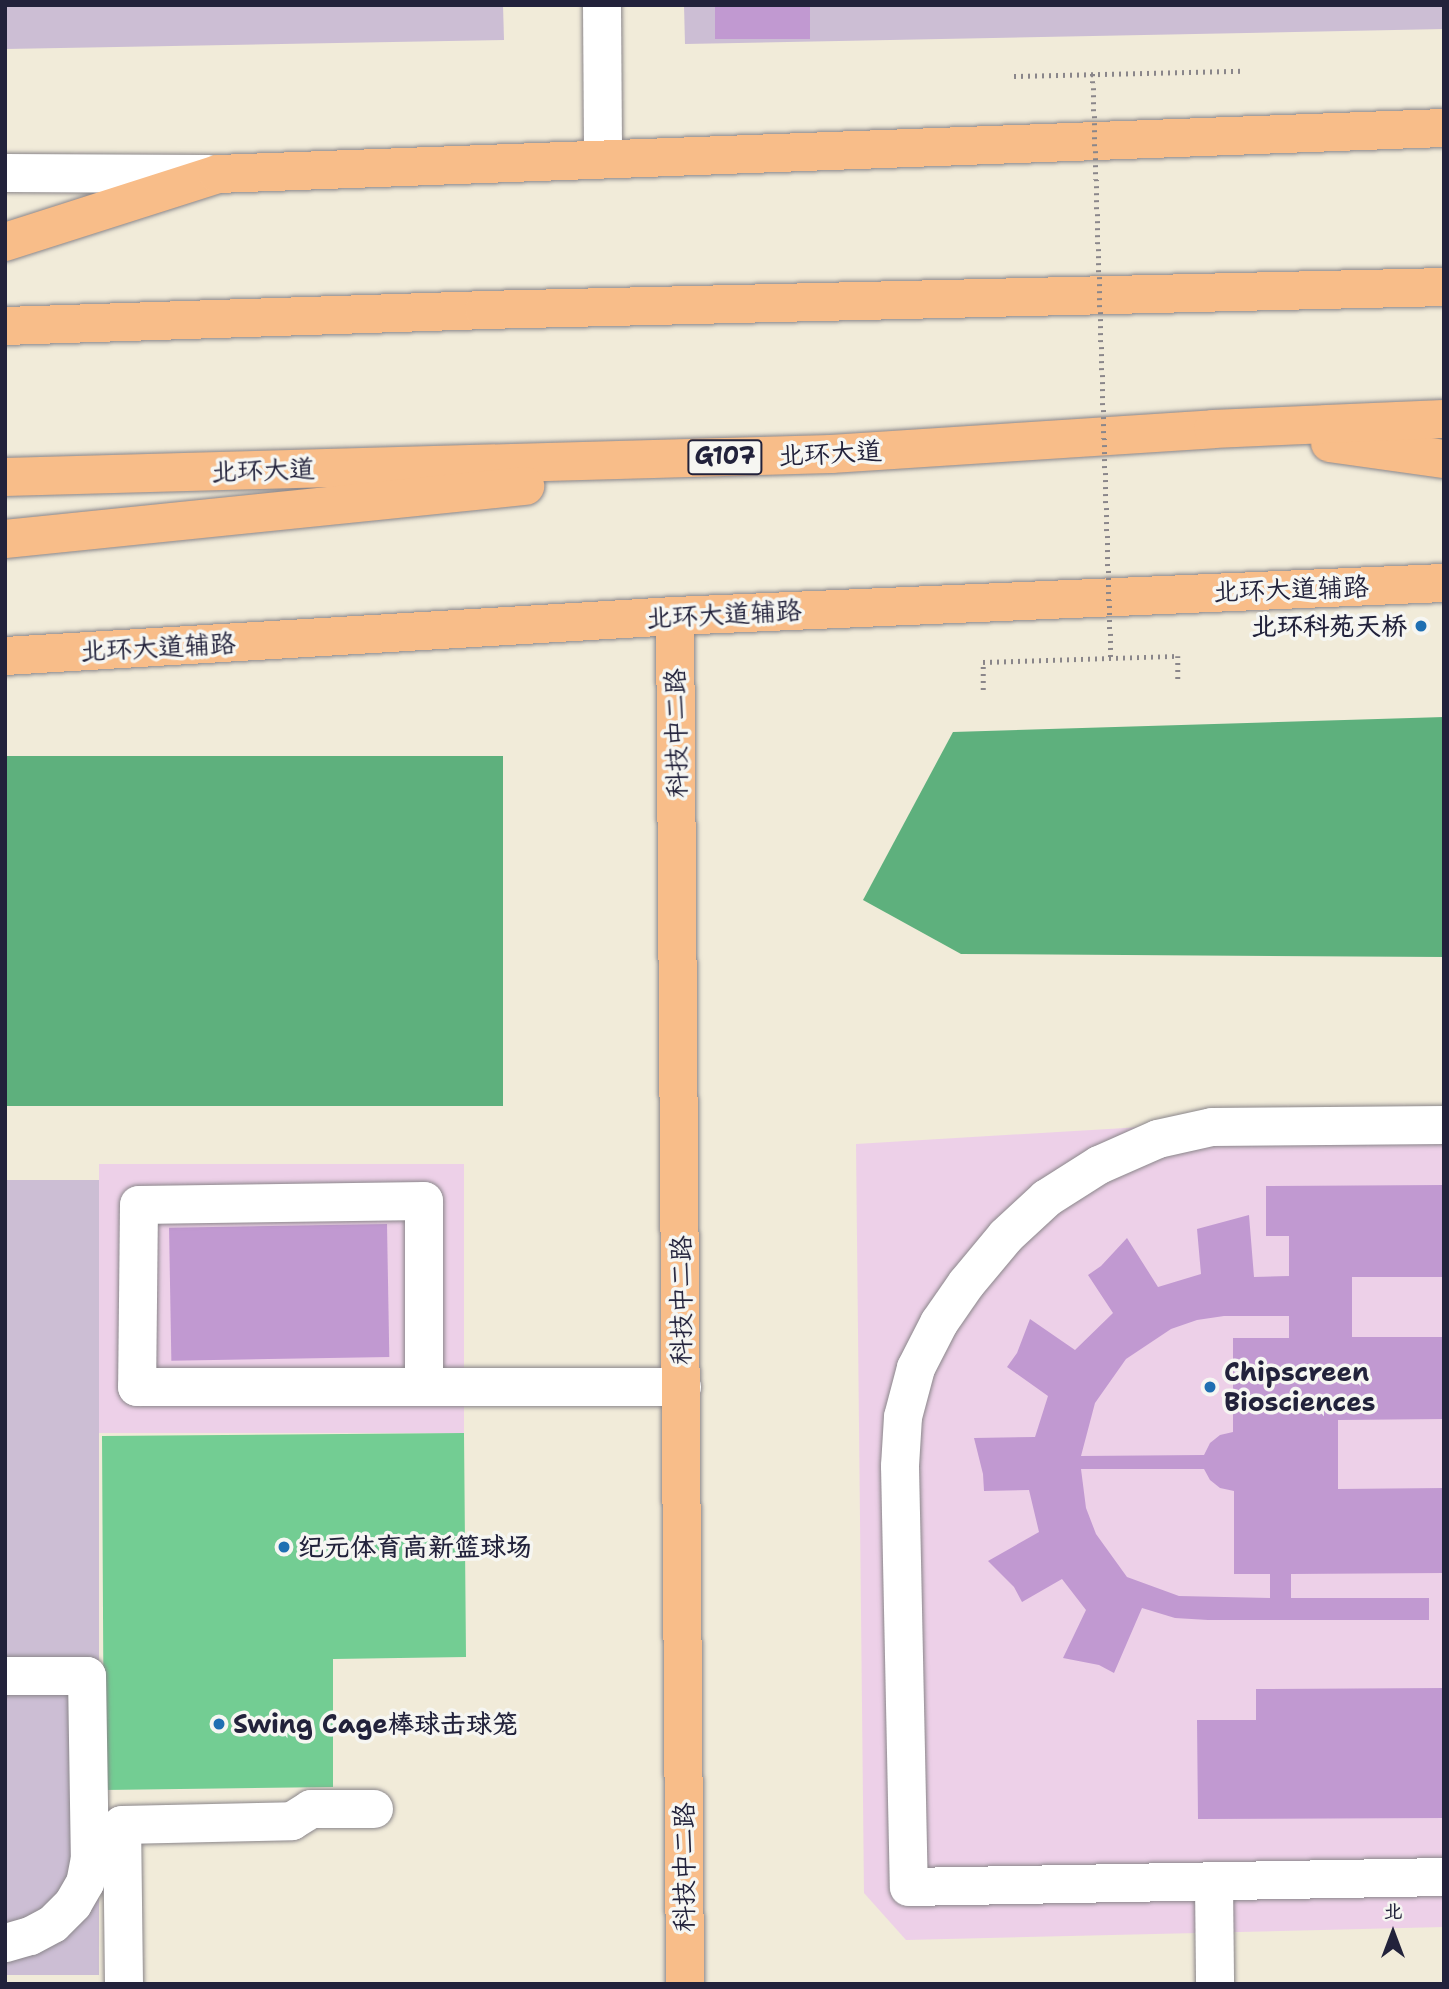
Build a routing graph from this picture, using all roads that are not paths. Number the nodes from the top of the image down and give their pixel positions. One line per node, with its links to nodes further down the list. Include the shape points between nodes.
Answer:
1 (602, 5): 3 (street)
2 (1444, 128): 3 (main road)
3 (603, 157): 5 (main road)
4 (5, 173): 5 (street)
5 (218, 174): 6 (main road)
6 (5, 242)
7 (1444, 287): 8 (main road)
8 (5, 326)
9 (1444, 419): 10 (main road, 北环大道 / G107)
10 (1213, 429): 11 (main road, 北环大道 / G107); 12 (main road)
11 (831, 454): 13 (main road, 北环大道 / G107); 14 (main road)
12 (1444, 459)
13 (5, 477)
14 (5, 539)
15 (1444, 583): 16 (main road, 北环大道辅路)
16 (675, 616): 17 (main road, 北环大道辅路); 20 (main road, 科技中二路)
17 (5, 656)
18 (1444, 1125): 24 (street, via 1212,1127 1158,1139 1099,1165 1047,1198 1006,1236 939,1323 916,1368 903,1417 900,1466 909,1887)
19 (424, 1386): 19 (street, via 137,1388 139,1205 424,1201); 20 (street)
20 (682, 1388): 27 (main road, 科技中二路)
21 (5, 1676): 25 (street, via 87,1676 90,1858 85,1882 73,1904 53,1924)
22 (374, 1809): 26 (street, via 311,1810 292,1821 122,1825)
23 (1444, 1877): 24 (street)
24 (1214, 1882): 28 (street)
25 (5, 1942)
26 (124, 1984)
27 (685, 1984)
28 (1215, 1984)

